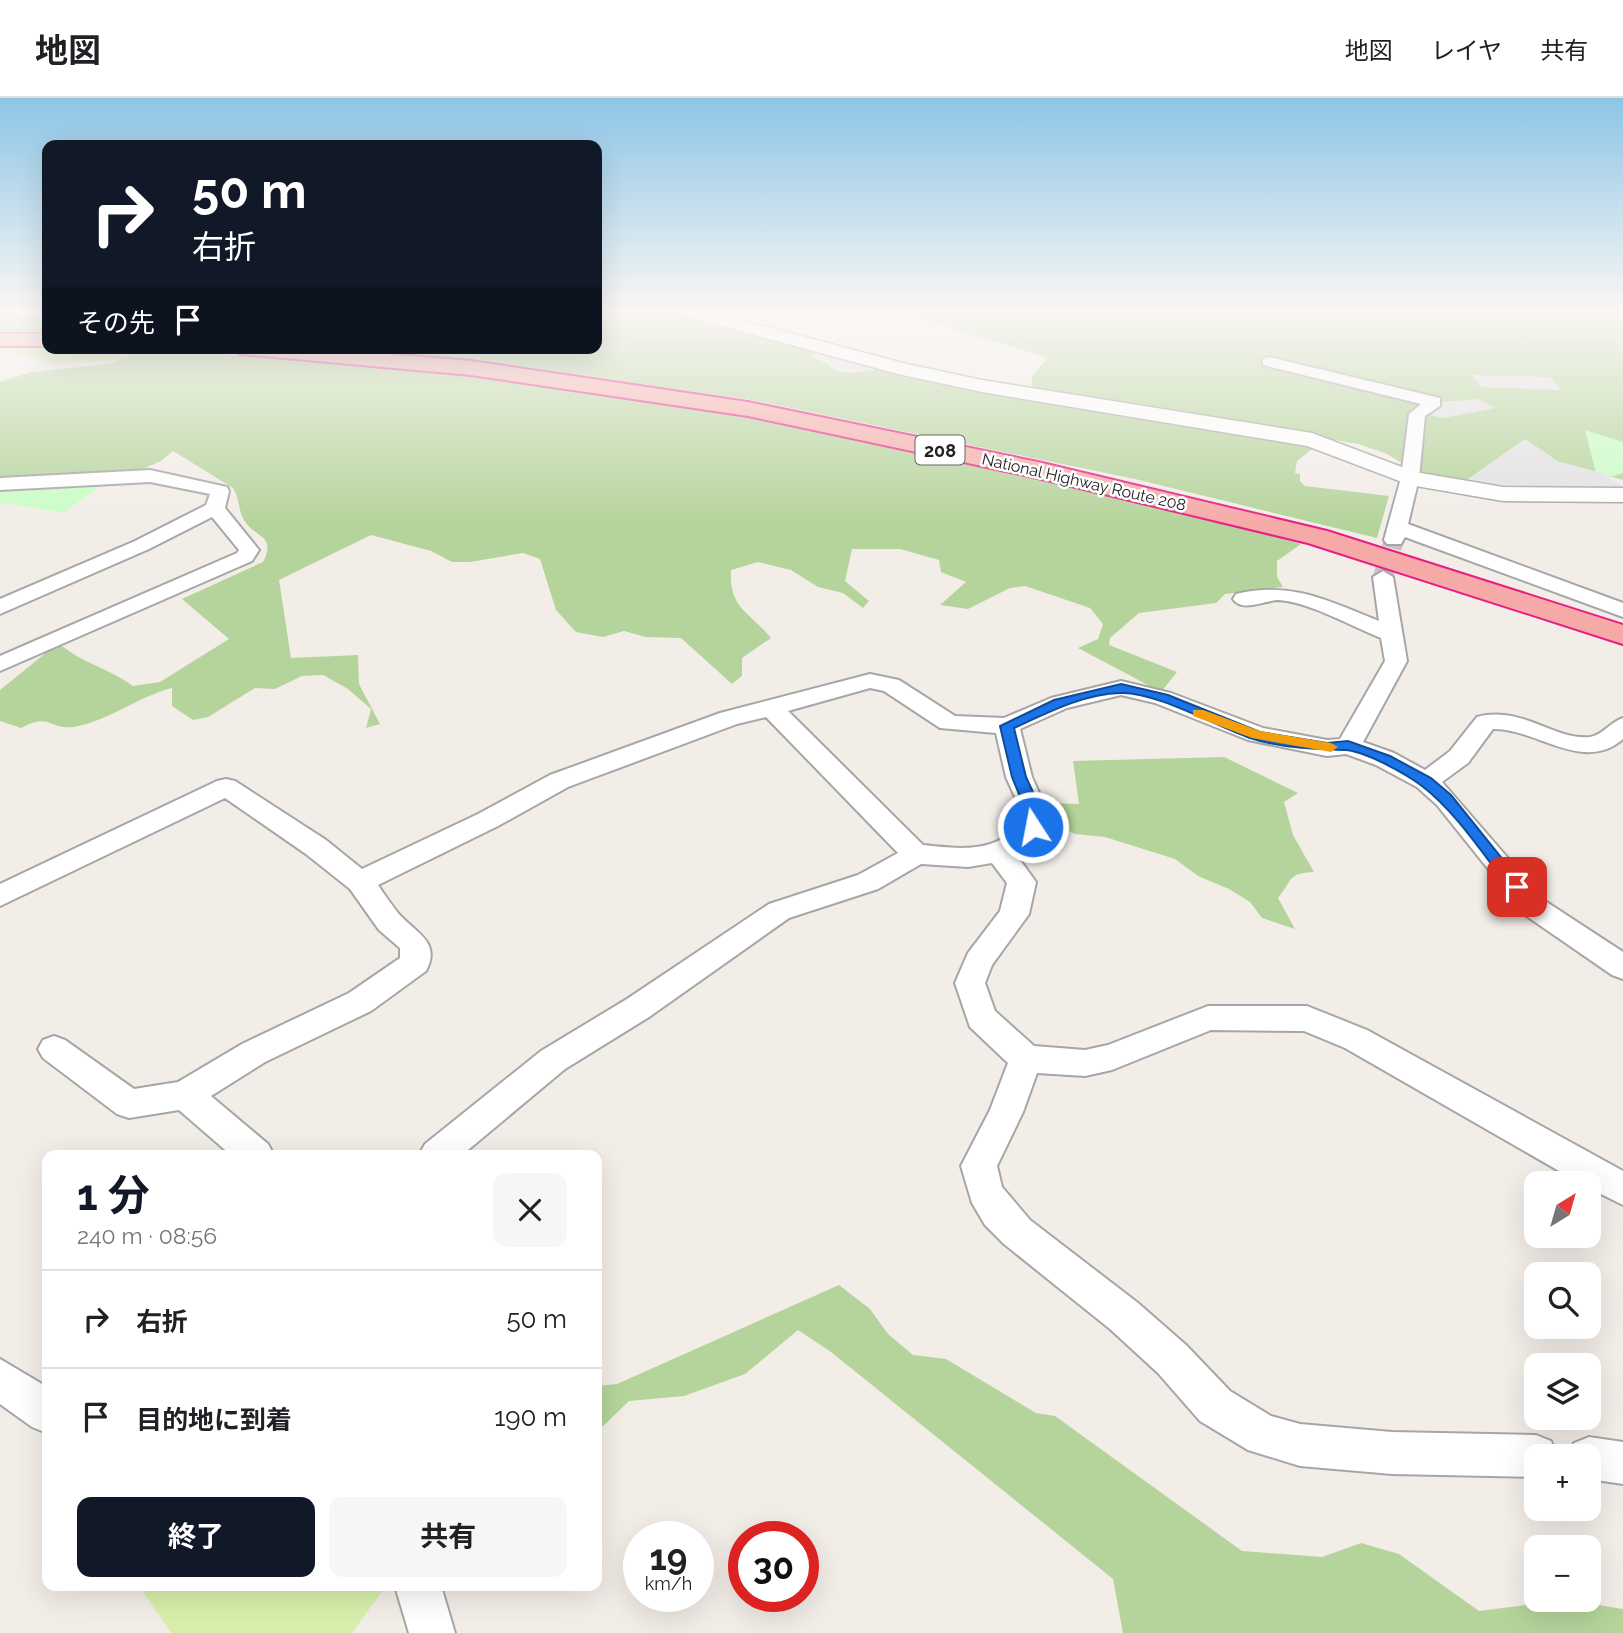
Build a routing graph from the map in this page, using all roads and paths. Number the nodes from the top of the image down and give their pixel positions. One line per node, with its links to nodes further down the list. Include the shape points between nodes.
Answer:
1 (563, 382): 13 (highway, National Highway Route 208 / 208, via 748,409 1038,470 1317,537)
2 (961, 382): 4 (street, via 1312,440)
3 (1350, 382): 4 (street, via 1434,402 1417,414)
4 (1410, 478): 6 (street, via 1503,494); 11 (street, via 1396,534)
5 (0, 484): 7 (street, via 150,476 220,491)
6 (1623, 495)
7 (215, 508): 10 (street); 14 (street, via 249,550 245,557)
8 (1383, 577): 12 (street)
9 (1244, 600): 12 (street, via 1279,594)
10 (0, 607)
11 (1623, 610)
12 (1391, 635): 18 (street, via 1396,661)
13 (1623, 635)
14 (0, 664)
15 (770, 707): 16 (street, via 870,681 891,685 949,723); 20 (street); 22 (street, via 559,781)
16 (1007, 726): 18 (street, via 1059,702 1121,688 1163,698 1257,735 1327,748); 21 (street, via 1019,777 1036,816 1021,844)
17 (1623, 726): 19 (street, via 1602,744 1585,747 1503,719 1486,722 1459,757)
18 (1348, 746): 19 (street)
19 (1426, 781): 24 (street, via 1535,908)
20 (915, 854): 21 (street); 29 (street, via 867,881 779,911 553,1060)
21 (1000, 854): 26 (street, via 1022,882 1014,914 979,961 970,983 981,1018)
22 (360, 883): 23 (street, via 316,847 226,787); 27 (street, via 390,922 415,944 415,963 355,1008 263,1048)
23 (0, 895)
24 (1623, 967)
25 (54, 1049): 27 (street, via 129,1104)
26 (1026, 1059): 30 (street, via 1086,1063 1112,1058 1208,1018 1307,1019 1356,1039); 33 (street, via 979,1166 985,1192 1017,1232 1124,1316 1215,1406 1263,1435 1300,1446)
27 (185, 1096): 28 (street)
28 (250, 1150)
29 (443, 1150)
30 (1623, 1189)
31 (0, 1379): 32 (street)
32 (42, 1408)
33 (1524, 1456)
34 (1601, 1460): 35 (street)
35 (1623, 1463)
36 (419, 1591): 37 (street)
37 (432, 1633)

